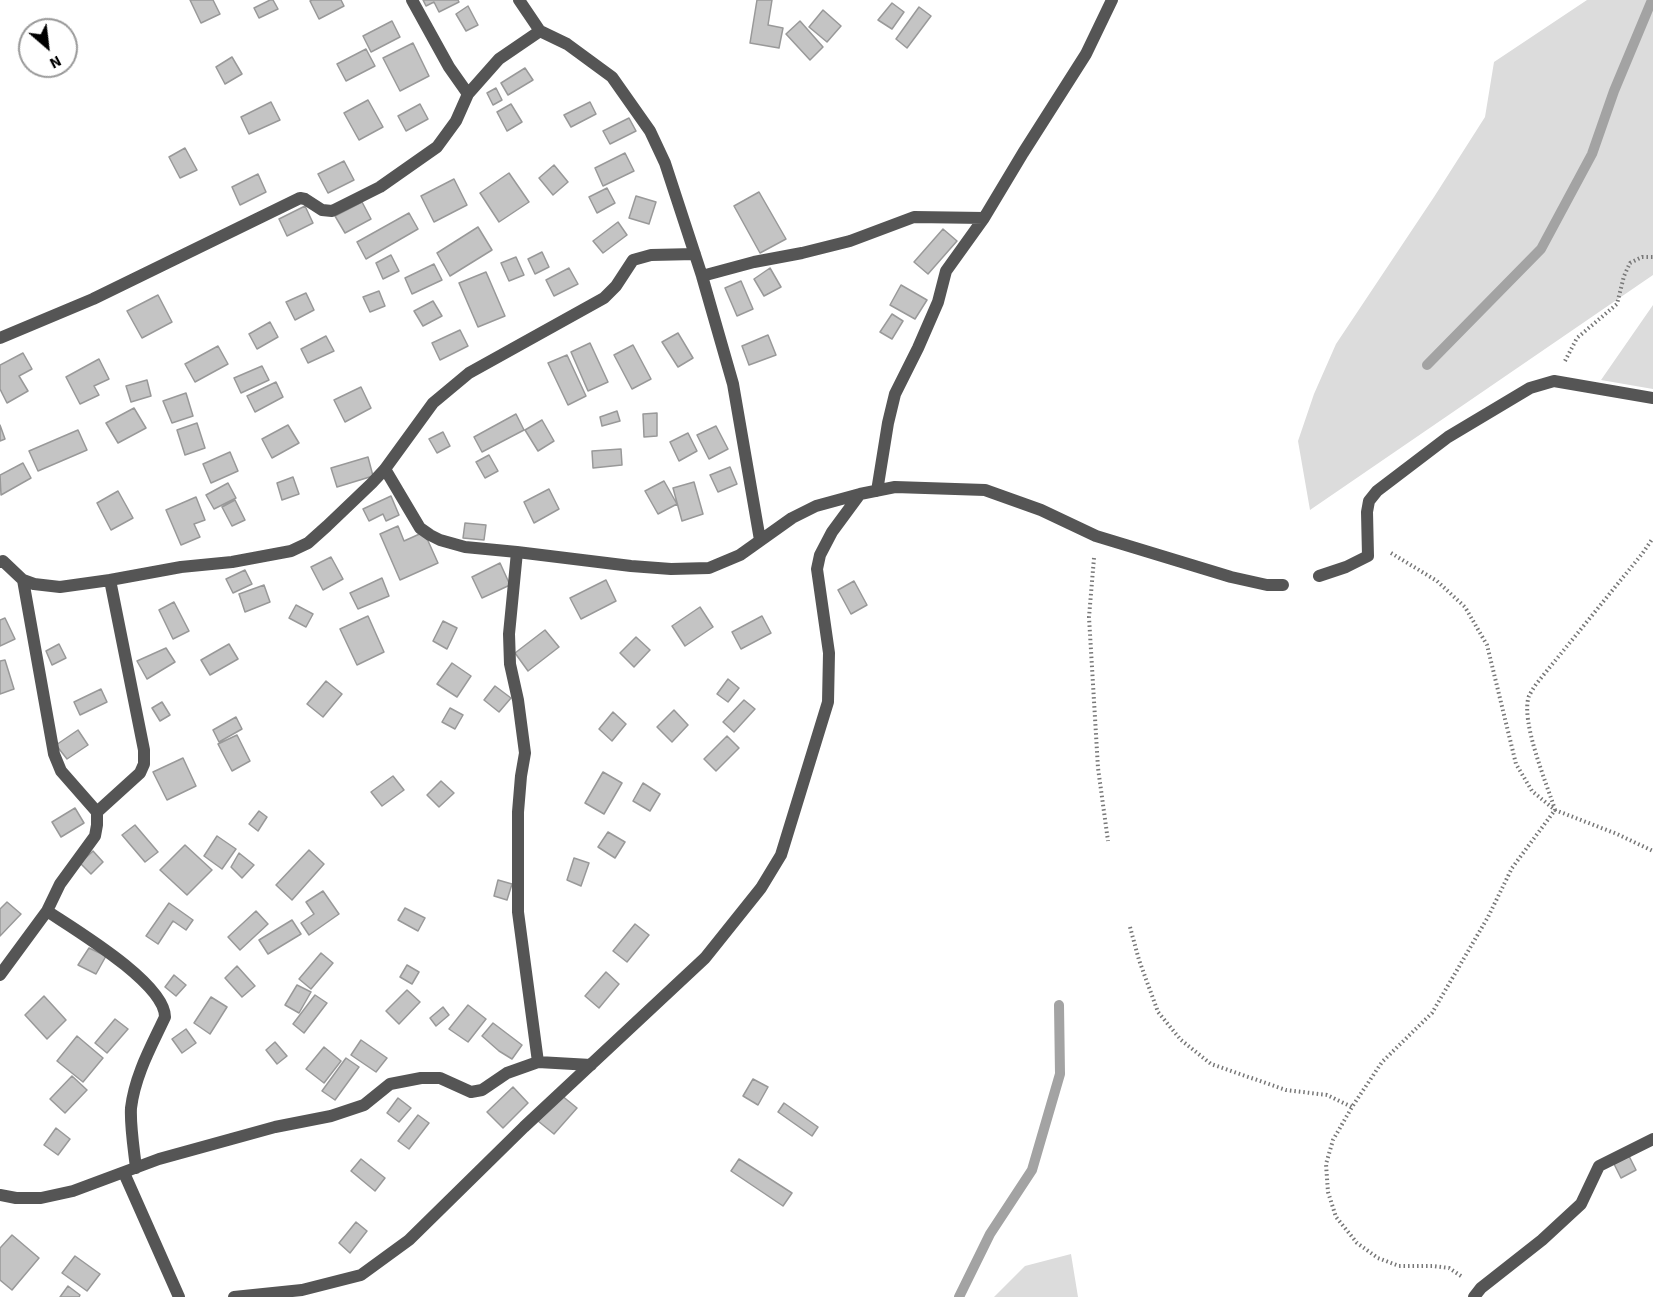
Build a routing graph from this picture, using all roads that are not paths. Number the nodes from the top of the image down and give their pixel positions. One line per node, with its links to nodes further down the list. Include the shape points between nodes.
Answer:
1 (412, 0): 5 (street)
2 (519, 0): 4 (street)
3 (1112, 0): 6 (street, via 1086,54)
4 (540, 31): 5 (street, via 499,59); 7 (street, via 567,44 612,77 650,131 665,163)
5 (468, 94): 9 (street, via 456,121 437,147 380,187 332,211 300,198 93,299)
6 (984, 218): 8 (street, via 914,217 850,242); 12 (street, via 946,271 938,302 895,394)
7 (695, 254): 8 (street); 11 (street, via 651,255 633,260 604,298 469,373 433,403)
8 (702, 276): 14 (street, via 733,384)
9 (0, 338)
10 (1653, 398): 17 (street, via 1554,381 1530,388 1448,437 1377,491 1367,512 1368,556)
11 (384, 469): 15 (street, via 420,528 430,535 465,547); 19 (street, via 308,543 291,550)
12 (877, 490): 13 (street); 20 (street, via 985,490 1096,536 1232,577)
13 (860, 494): 14 (street, via 816,506); 25 (street, via 820,555 817,569 829,653 828,702 781,855 761,888 705,958)
14 (760, 540): 15 (street, via 740,555 709,568 631,566)
15 (517, 552): 24 (street, via 509,634 510,664 525,753 518,812 518,912)
16 (0, 562): 18 (street)
17 (1319, 576)
18 (23, 580): 19 (street, via 60,587); 21 (street, via 54,754 61,771)
19 (110, 580): 21 (street, via 144,764 140,773)
20 (1283, 585)
21 (97, 812): 22 (street, via 95,836 60,884)
22 (47, 911): 23 (street); 27 (street, via 135,973 165,1013 137,1077 131,1110)
23 (0, 975)
24 (538, 1062): 25 (street); 27 (street, via 471,1092 440,1078 390,1084 364,1105 331,1116 275,1127)
25 (591, 1065): 31 (street, via 409,1240 361,1275 302,1290)
26 (1653, 1138): 29 (street, via 1599,1166 1581,1204)
27 (130, 1170): 28 (street, via 41,1198); 30 (street)
28 (0, 1195)
29 (1478, 1292)
30 (178, 1297)
31 (234, 1297)

